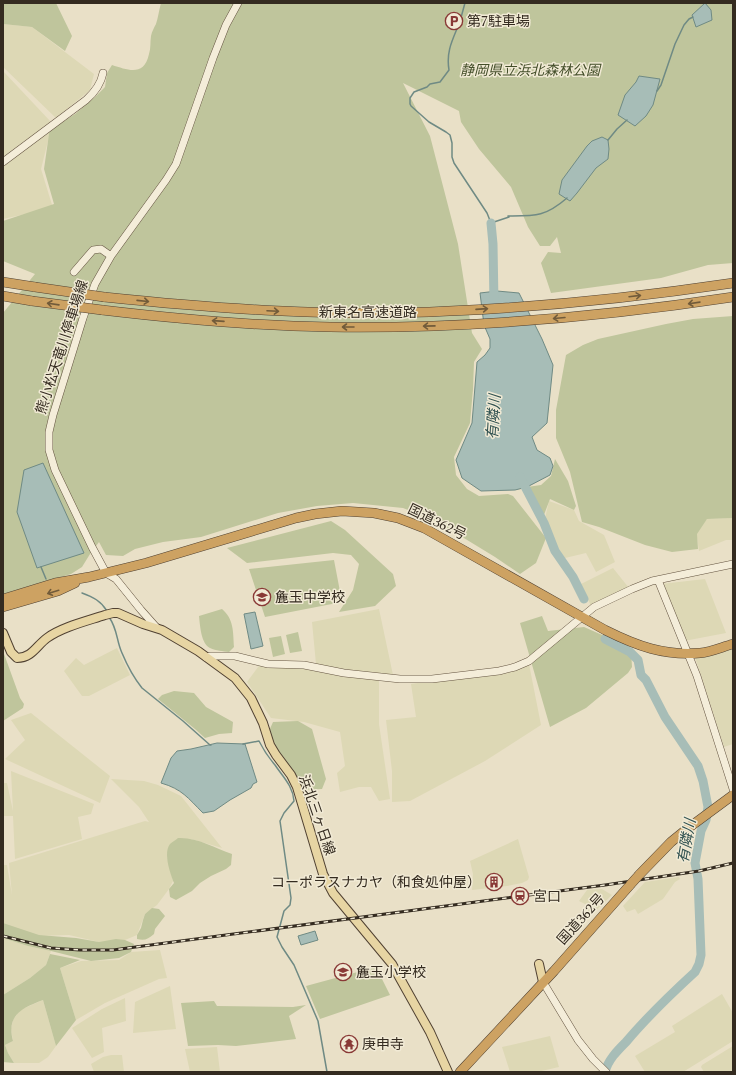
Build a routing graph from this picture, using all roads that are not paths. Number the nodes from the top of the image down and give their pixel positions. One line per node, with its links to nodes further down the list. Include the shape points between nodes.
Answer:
1 (238, 3): 4 (street, 熊小松天竜川停車場線, via 213,58 176,164)
2 (103, 73): 3 (street, via 94,94)
3 (3, 162)
4 (111, 256): 5 (street, via 101,250 93,250); 11 (street, 熊小松天竜川停車場線, via 95,284 83,318 49,432 49,450 55,470)
5 (74, 272)
6 (3, 282): 7 (highway, 新東名高速道路, one-way to 7, bridge, via 104,297 205,307 387,313 449,312 597,301)
7 (733, 283)
8 (3, 296): 9 (highway, 新東名高速道路, one-way to 8, bridge, via 536,320 450,325 330,327 154,316)
9 (733, 297)
10 (733, 564): 13 (street)
11 (106, 573): 12 (highway, 国道362号); 16 (highway, 国道362号, via 296,518 326,512 366,512 398,518 433,532); 17 (street, 熊小松天竜川停車場線, via 116,579)
12 (89, 577): 14 (highway, via 55,583); 15 (highway, one-way to 15, via 58,591)
13 (658, 580): 16 (street, via 594,607); 20 (street)
14 (3, 599)
15 (3, 606)
16 (583, 617): 20 (highway, 国道362号, via 627,641 661,651); 21 (street, via 522,665 432,679 400,679 344,673 304,665 268,664 235,656)
17 (157, 628): 18 (main road, 浜北三ヶ日線, via 118,613 110,613 54,634 30,655 22,658 17,658 11,652); 21 (main road, 浜北三ヶ日線)
18 (3, 632)
19 (733, 644): 20 (highway, 国道362号, via 706,652)
20 (688, 653): 22 (street)
21 (206, 657): 27 (main road, 浜北三ヶ日線, via 235,678 251,698 270,745 297,787 323,874 333,893 392,964 430,1032)
22 (733, 789)
23 (733, 795): 25 (highway, 国道362号, bridge, via 671,842)
24 (539, 964): 25 (main road)
25 (543, 982): 26 (street, via 578,1040); 28 (highway, 国道362号)
26 (604, 1070)
27 (448, 1072)
28 (460, 1072)

